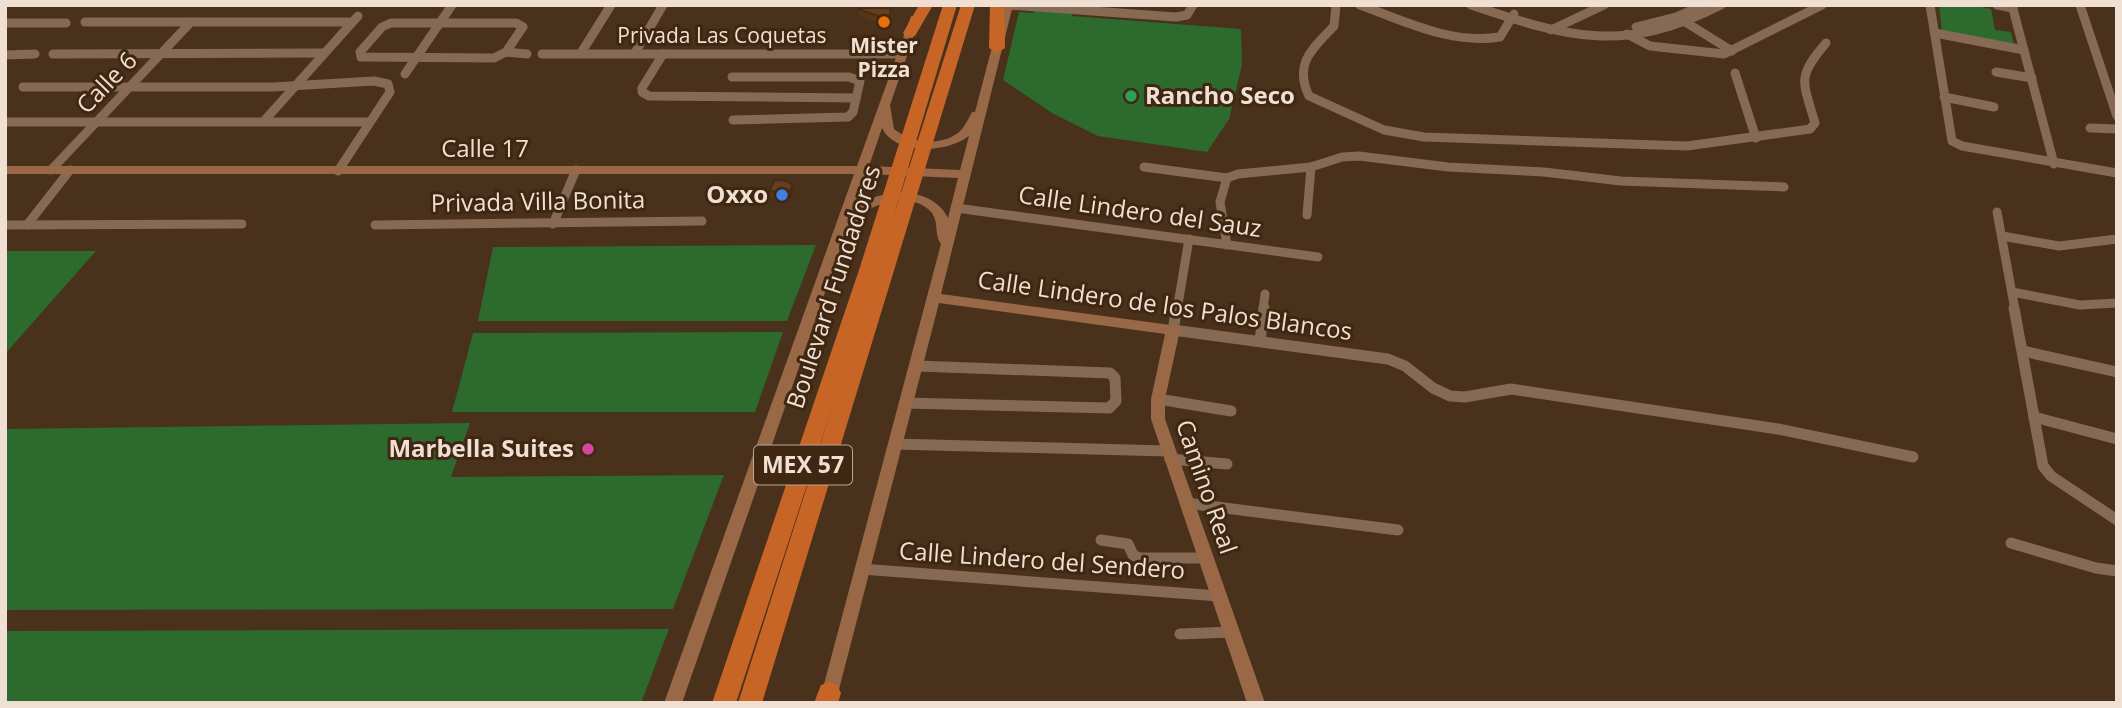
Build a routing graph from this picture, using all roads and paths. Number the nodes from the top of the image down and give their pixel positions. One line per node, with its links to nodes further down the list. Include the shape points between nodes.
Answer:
1 (452, 5): 27 (street)
2 (611, 5): 42 (street)
3 (663, 5): 43 (street)
4 (919, 5): 34 (main road)
5 (926, 5): 34 (highway)
6 (950, 5): 95 (highway, Boulevard Fundadores / MEX 57)
7 (968, 5): 95 (highway, Boulevard Fundadores / MEX 57)
8 (997, 5): 36 (highway)
9 (1008, 5): 10 (street, via 1175,17 1186,15); 36 (main road)
10 (1193, 5)
11 (1336, 5): 72 (street, via 1331,30 1309,52 1306,92 1392,133 1673,146)
12 (1360, 5): 23 (street, via 1437,32 1488,38 1500,37)
13 (1471, 5): 22 (street)
14 (1604, 5): 30 (street)
15 (1703, 5): 24 (street)
16 (1721, 5): 24 (street)
17 (1930, 5): 33 (street)
18 (1997, 5): 21 (street)
19 (2080, 5): 64 (street)
20 (1819, 6): 38 (street)
21 (2012, 7): 37 (street)
22 (1495, 8): 23 (street)
23 (1513, 16): 30 (street); 31 (street)
24 (1681, 20): 32 (street, via 1652,32); 38 (street)
25 (85, 22): 26 (street)
26 (191, 22): 40 (street, Calle 6); 41 (street, via 355,19)
27 (441, 22): 39 (street, via 520,24 523,27); 50 (street); 50 (street, via 386,24 359,55)
28 (5, 23): 29 (street)
29 (66, 23)
30 (1560, 25): 31 (street); 32 (street)
31 (1551, 30): 32 (street, via 1595,35)
32 (1626, 32): 38 (street, via 1650,46 1719,54)
33 (1935, 33): 37 (street); 60 (street)
34 (906, 43): 48 (street, Privada Las Coquetas); 59 (main road)
35 (1826, 43): 72 (street, via 1802,75 1815,125)
36 (997, 48): 62 (main road)
37 (2024, 50): 55 (street)
38 (1732, 51)
39 (506, 52): 46 (street); 50 (street, via 488,59)
40 (163, 53): 41 (street); 45 (street); 58 (street, Calle 6)
41 (324, 53): 56 (street)
42 (581, 53): 43 (street, Privada Las Coquetas); 47 (street, Privada Las Coquetas)
43 (635, 53): 48 (street, Privada Las Coquetas)
44 (35, 54): 49 (street)
45 (53, 54)
46 (527, 54)
47 (542, 54)
48 (663, 54): 61 (street, via 642,88 649,96)
49 (5, 55)
50 (414, 59): 53 (street)
51 (1996, 72): 55 (street)
52 (1735, 73): 72 (street)
53 (405, 74)
54 (732, 77): 61 (street, via 855,77 860,81)
55 (2032, 78): 73 (street)
56 (296, 85): 58 (street); 66 (street); 69 (street, via 388,84 390,92)
57 (23, 87): 58 (street)
58 (129, 87): 68 (street, Calle 6)
59 (888, 93): 62 (main road, via 888,130 915,143 933,145 964,135); 80 (main road)
60 (1944, 97): 63 (street); 73 (street, via 1950,139 1962,146)
61 (856, 98): 65 (street, via 851,115 842,118)
62 (982, 106): 83 (main road)
63 (1994, 107)
64 (2117, 116)
65 (733, 120)
66 (264, 121): 68 (street); 69 (street)
67 (5, 122): 68 (street)
68 (96, 122): 77 (street, Calle 6)
69 (369, 122): 81 (street)
70 (2090, 128): 71 (street)
71 (2117, 129)
72 (1756, 138)
73 (2054, 164): 82 (street)
74 (1144, 167): 84 (street)
75 (1311, 167): 84 (street); 85 (street, via 1359,156 1621,181); 88 (street)
76 (5, 170): 77 (main road, Calle 17)
77 (51, 170): 78 (main road, Calle 17)
78 (70, 170): 81 (main road, Calle 17); 93 (street)
79 (576, 170): 80 (main road, Calle 17); 81 (main road, Calle 17); 91 (street)
80 (860, 170): 83 (main road, Calle 17); 101 (main road)
81 (338, 171)
82 (2117, 173)
83 (965, 174): 86 (main road)
84 (1227, 178): 99 (street, via 1220,199)
85 (1784, 187)
86 (956, 208): 97 (street, Calle Lindero del Sauz); 102 (main road)
87 (1997, 212): 96 (street)
88 (1307, 215)
89 (702, 221): 91 (street, Privada Villa Bonita)
90 (242, 224): 93 (street)
91 (553, 224): 94 (street, Privada Villa Bonita)
92 (5, 225): 93 (street)
93 (27, 225)
94 (375, 225)
95 (891, 227): 134 (highway, Boulevard Fundadores / MEX 57); 135 (highway, Boulevard Fundadores / MEX 57)
96 (2003, 236): 98 (street, via 2059,246); 103 (street)
97 (1189, 239): 99 (street, Calle Lindero del Sauz); 107 (street, Camino Real)
98 (2117, 239)
99 (1227, 245): 100 (street, Calle Lindero del Sauz)
100 (1318, 257)
101 (828, 262): 102 (main road, via 862,208 902,198 938,211 944,231); 133 (main road)
102 (944, 263): 105 (main road)
103 (2012, 292): 106 (street, via 2080,305); 109 (street)
104 (1265, 294): 108 (street)
105 (935, 298): 107 (main road, Calle Lindero de los Palos Blancos); 110 (main road)
106 (2117, 303)
107 (1173, 330): 108 (street, Calle Lindero de los Palos Blancos); 112 (main road, Camino Real)
108 (1261, 341): 119 (street, Calle Lindero de los Palos Blancos, via 1388,359 1406,365 1440,392 1457,397 1494,389 1519,390 1778,429)
109 (2023, 351): 111 (street); 115 (street)
110 (917, 366): 113 (main road); 113 (street, via 1105,372 1115,378 1116,401 1109,408)
111 (2117, 372)
112 (1158, 399): 114 (street); 118 (main road, Camino Real, via 1158,419)
113 (905, 403): 117 (main road)
114 (1231, 411)
115 (2034, 418): 116 (street); 122 (street, via 2047,471)
116 (2117, 439)
117 (894, 444): 118 (street); 127 (main road)
118 (1169, 455): 120 (street); 121 (main road, Camino Real)
119 (1913, 457)
120 (1227, 464)
121 (1186, 503): 123 (street); 126 (main road, Camino Real)
122 (2117, 520)
123 (1398, 530)
124 (1101, 540): 126 (street, via 1128,544 1139,558)
125 (2011, 543): 128 (street)
126 (1206, 558): 129 (main road, Camino Real)
127 (861, 569): 129 (street, Calle Lindero del Sendero); 132 (main road)
128 (2117, 571)
129 (1219, 596): 130 (main road, Camino Real)
130 (1232, 632): 131 (street); 136 (main road, Camino Real)
131 (1180, 634)
132 (827, 700)
133 (673, 703)
134 (724, 703)
135 (750, 703)
136 (1256, 703)

